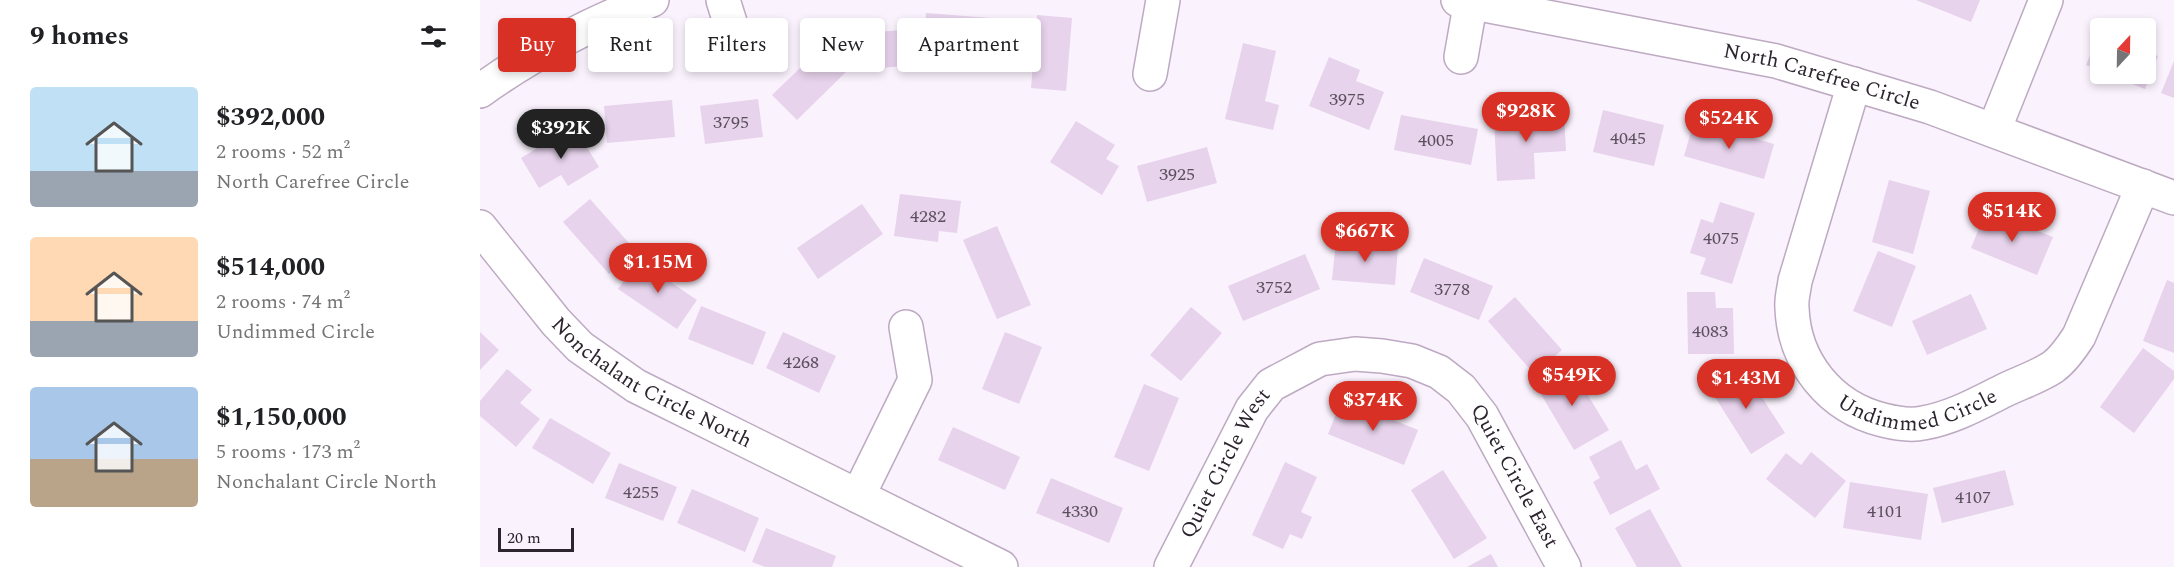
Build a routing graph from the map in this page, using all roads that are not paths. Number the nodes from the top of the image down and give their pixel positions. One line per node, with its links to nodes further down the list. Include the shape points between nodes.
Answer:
1 (652, 0): 10 (street, via 553,46)
2 (723, 0): 6 (street)
3 (1163, 0): 8 (street)
4 (2046, 0): 11 (street)
5 (1467, 1): 7 (street); 9 (street, North Carefree Circle, via 1776,61)
6 (729, 18)
7 (1461, 57)
8 (1150, 74)
9 (1854, 84): 11 (street, North Carefree Circle); 12 (street, Undimmed Circle, via 1795,281 1792,306 1804,359 1821,384 1841,402 1867,416 1921,424 1952,416 2053,367 2079,336)
10 (480, 91)
11 (1994, 130): 12 (street, North Carefree Circle)
12 (2143, 186): 13 (street, North Carefree Circle)
13 (2174, 198)
14 (480, 227): 17 (street, Nonchalant Circle North, via 556,322 607,367 636,387)
15 (906, 327): 17 (street, via 915,380)
16 (1461, 389): 19 (street, Quiet Circle West, via 1438,372 1412,361 1355,354 1320,359 1271,385 1252,409); 20 (street, Quiet Circle East, via 1482,416)
17 (858, 496): 18 (street, Nonchalant Circle North)
18 (1001, 567)
19 (1171, 567)
20 (1564, 567)

